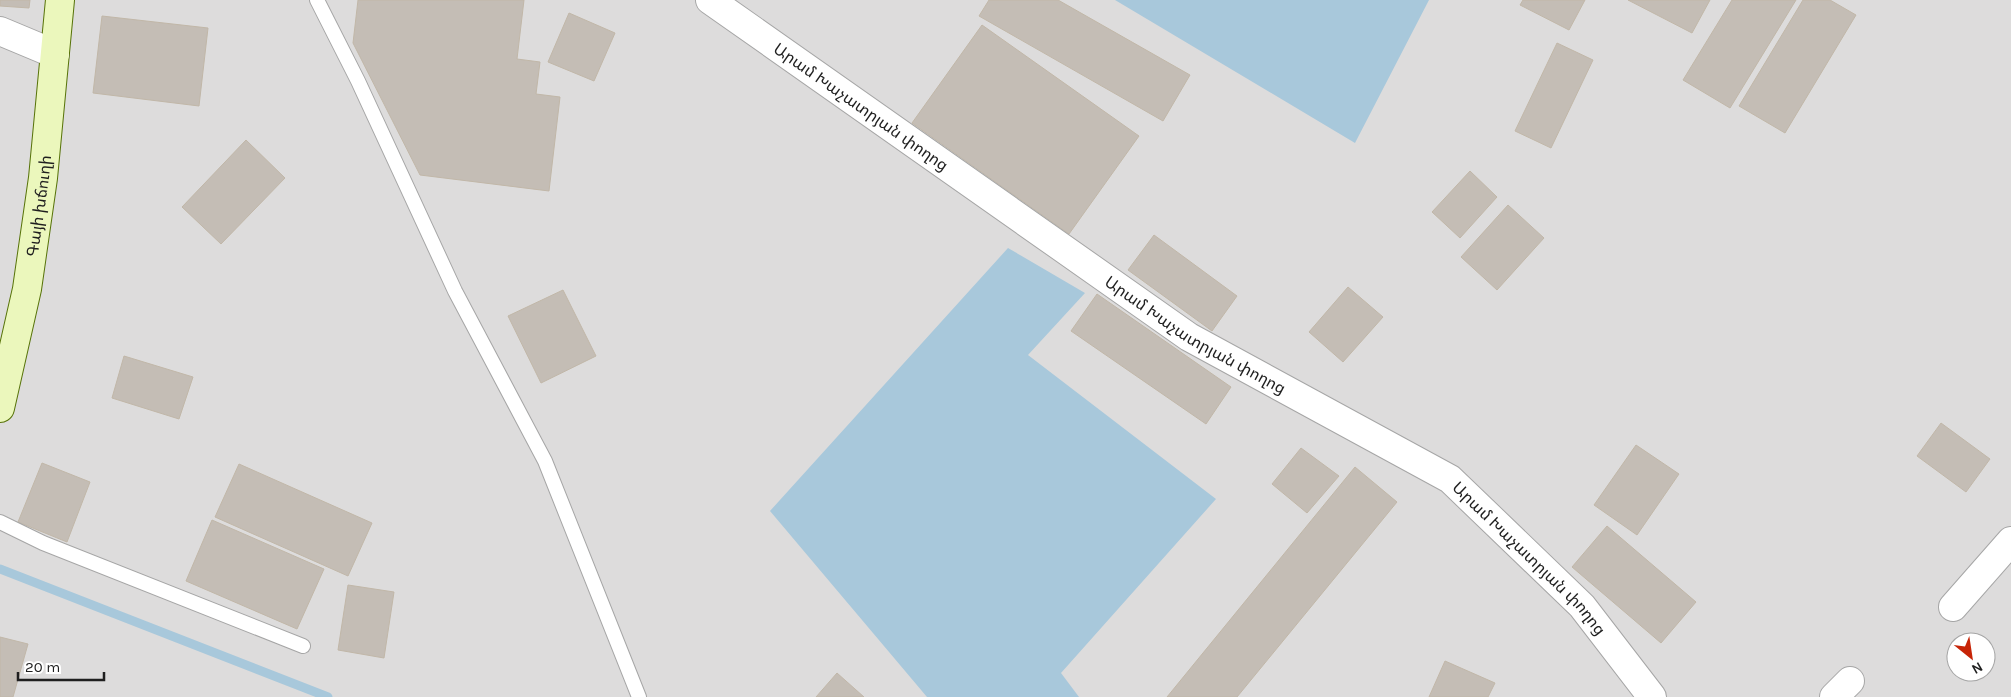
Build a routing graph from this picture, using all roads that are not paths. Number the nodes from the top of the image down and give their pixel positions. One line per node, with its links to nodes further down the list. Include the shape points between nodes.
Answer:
1 (60, 0): 5 (main road, Գայի խճուղի)
2 (317, 0): 11 (lane, via 358,81 454,292 545,461)
3 (710, 0): 12 (street, Արամ Խաչատրյան փողոց, via 1189,337 1450,479 1582,606)
4 (0, 31): 5 (street)
5 (55, 54): 6 (main road, Գայի խճուղի, via 43,178 27,289)
6 (0, 408)
7 (0, 522): 10 (lane, via 43,543)
8 (2011, 541): 9 (street)
9 (1953, 607)
10 (302, 646)
11 (638, 697)
12 (1652, 697)

